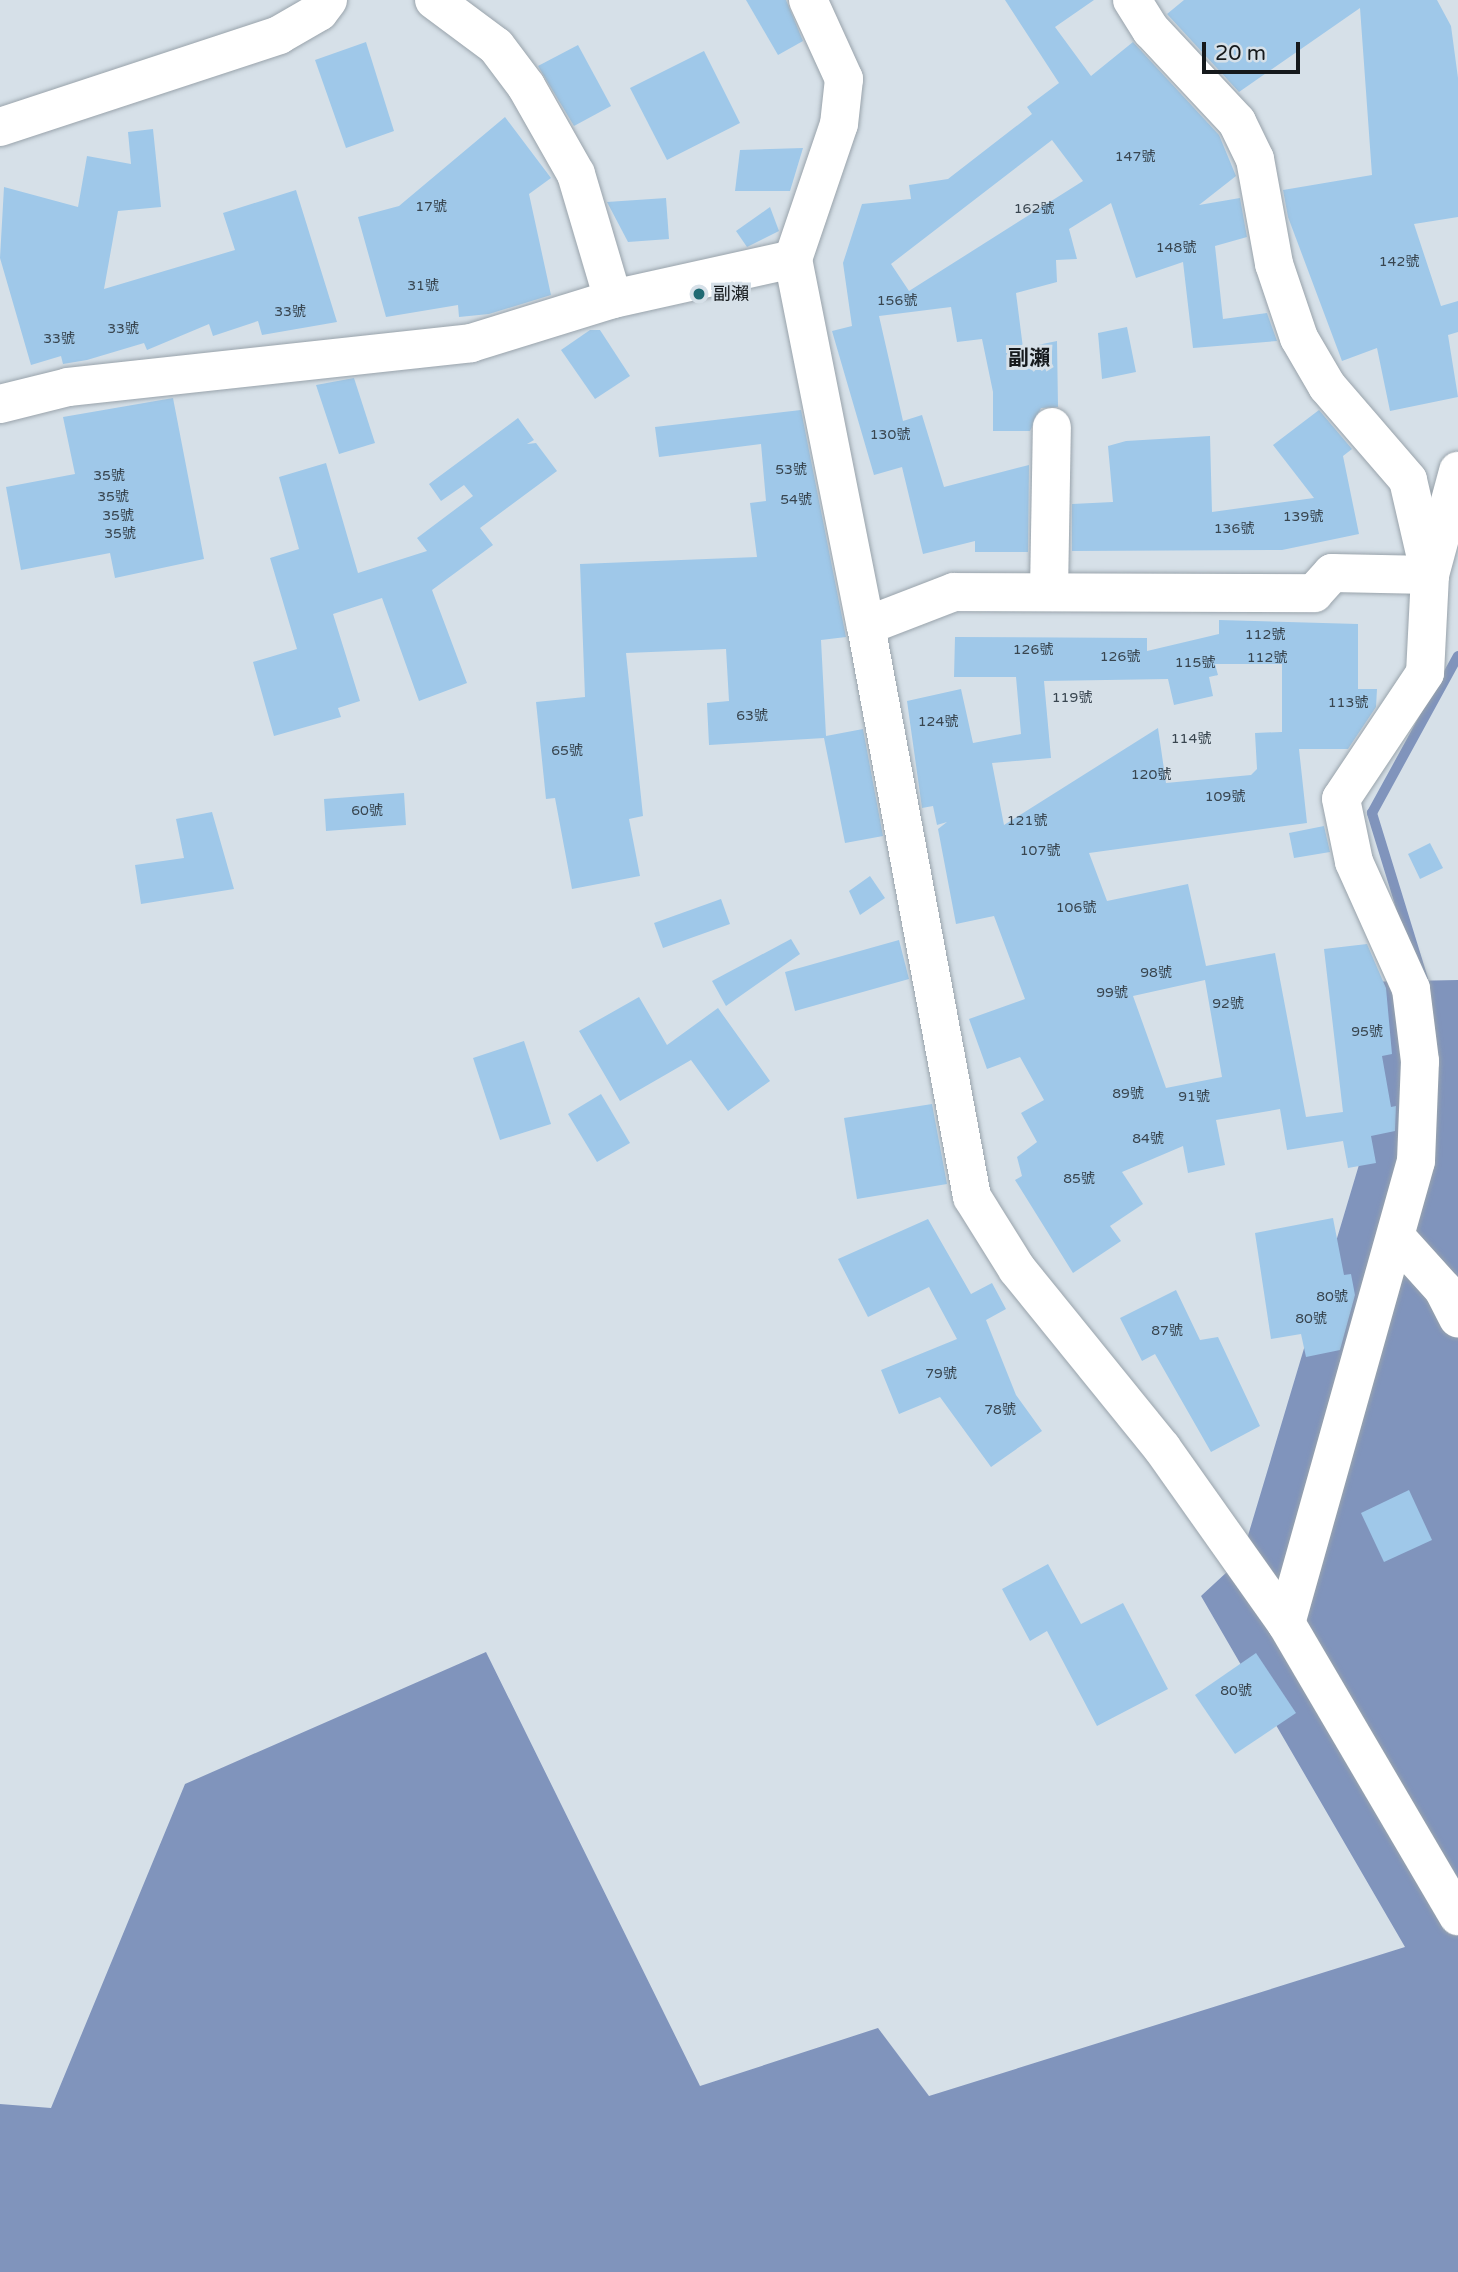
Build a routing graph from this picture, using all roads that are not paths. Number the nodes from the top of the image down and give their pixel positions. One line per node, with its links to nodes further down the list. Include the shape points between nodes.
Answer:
1 (328, 0): 5 (street, via 320,12 279,35)
2 (434, 0): 7 (street, via 496,46 526,86 576,174)
3 (808, 0): 6 (street, via 844,79 839,124)
4 (1132, 0): 11 (street, via 1151,30 1237,122 1255,159 1274,264 1299,338 1327,386 1408,480)
5 (0, 127)
6 (793, 258): 7 (street); 13 (street)
7 (613, 299): 8 (street, via 471,343 68,387)
8 (0, 404)
9 (1052, 426): 12 (street)
10 (1458, 471): 11 (street)
11 (1444, 573): 12 (street, via 1332,573 1314,593); 14 (street, via 1425,673 1341,799 1354,862 1411,989 1420,1060)
12 (1049, 592): 13 (street, via 954,592)
13 (866, 626): 16 (street, via 972,1197 1017,1269 1162,1448)
14 (1406, 1249): 15 (street); 16 (street)
15 (1458, 1318)
16 (1286, 1623): 17 (street)
17 (1458, 1916)

